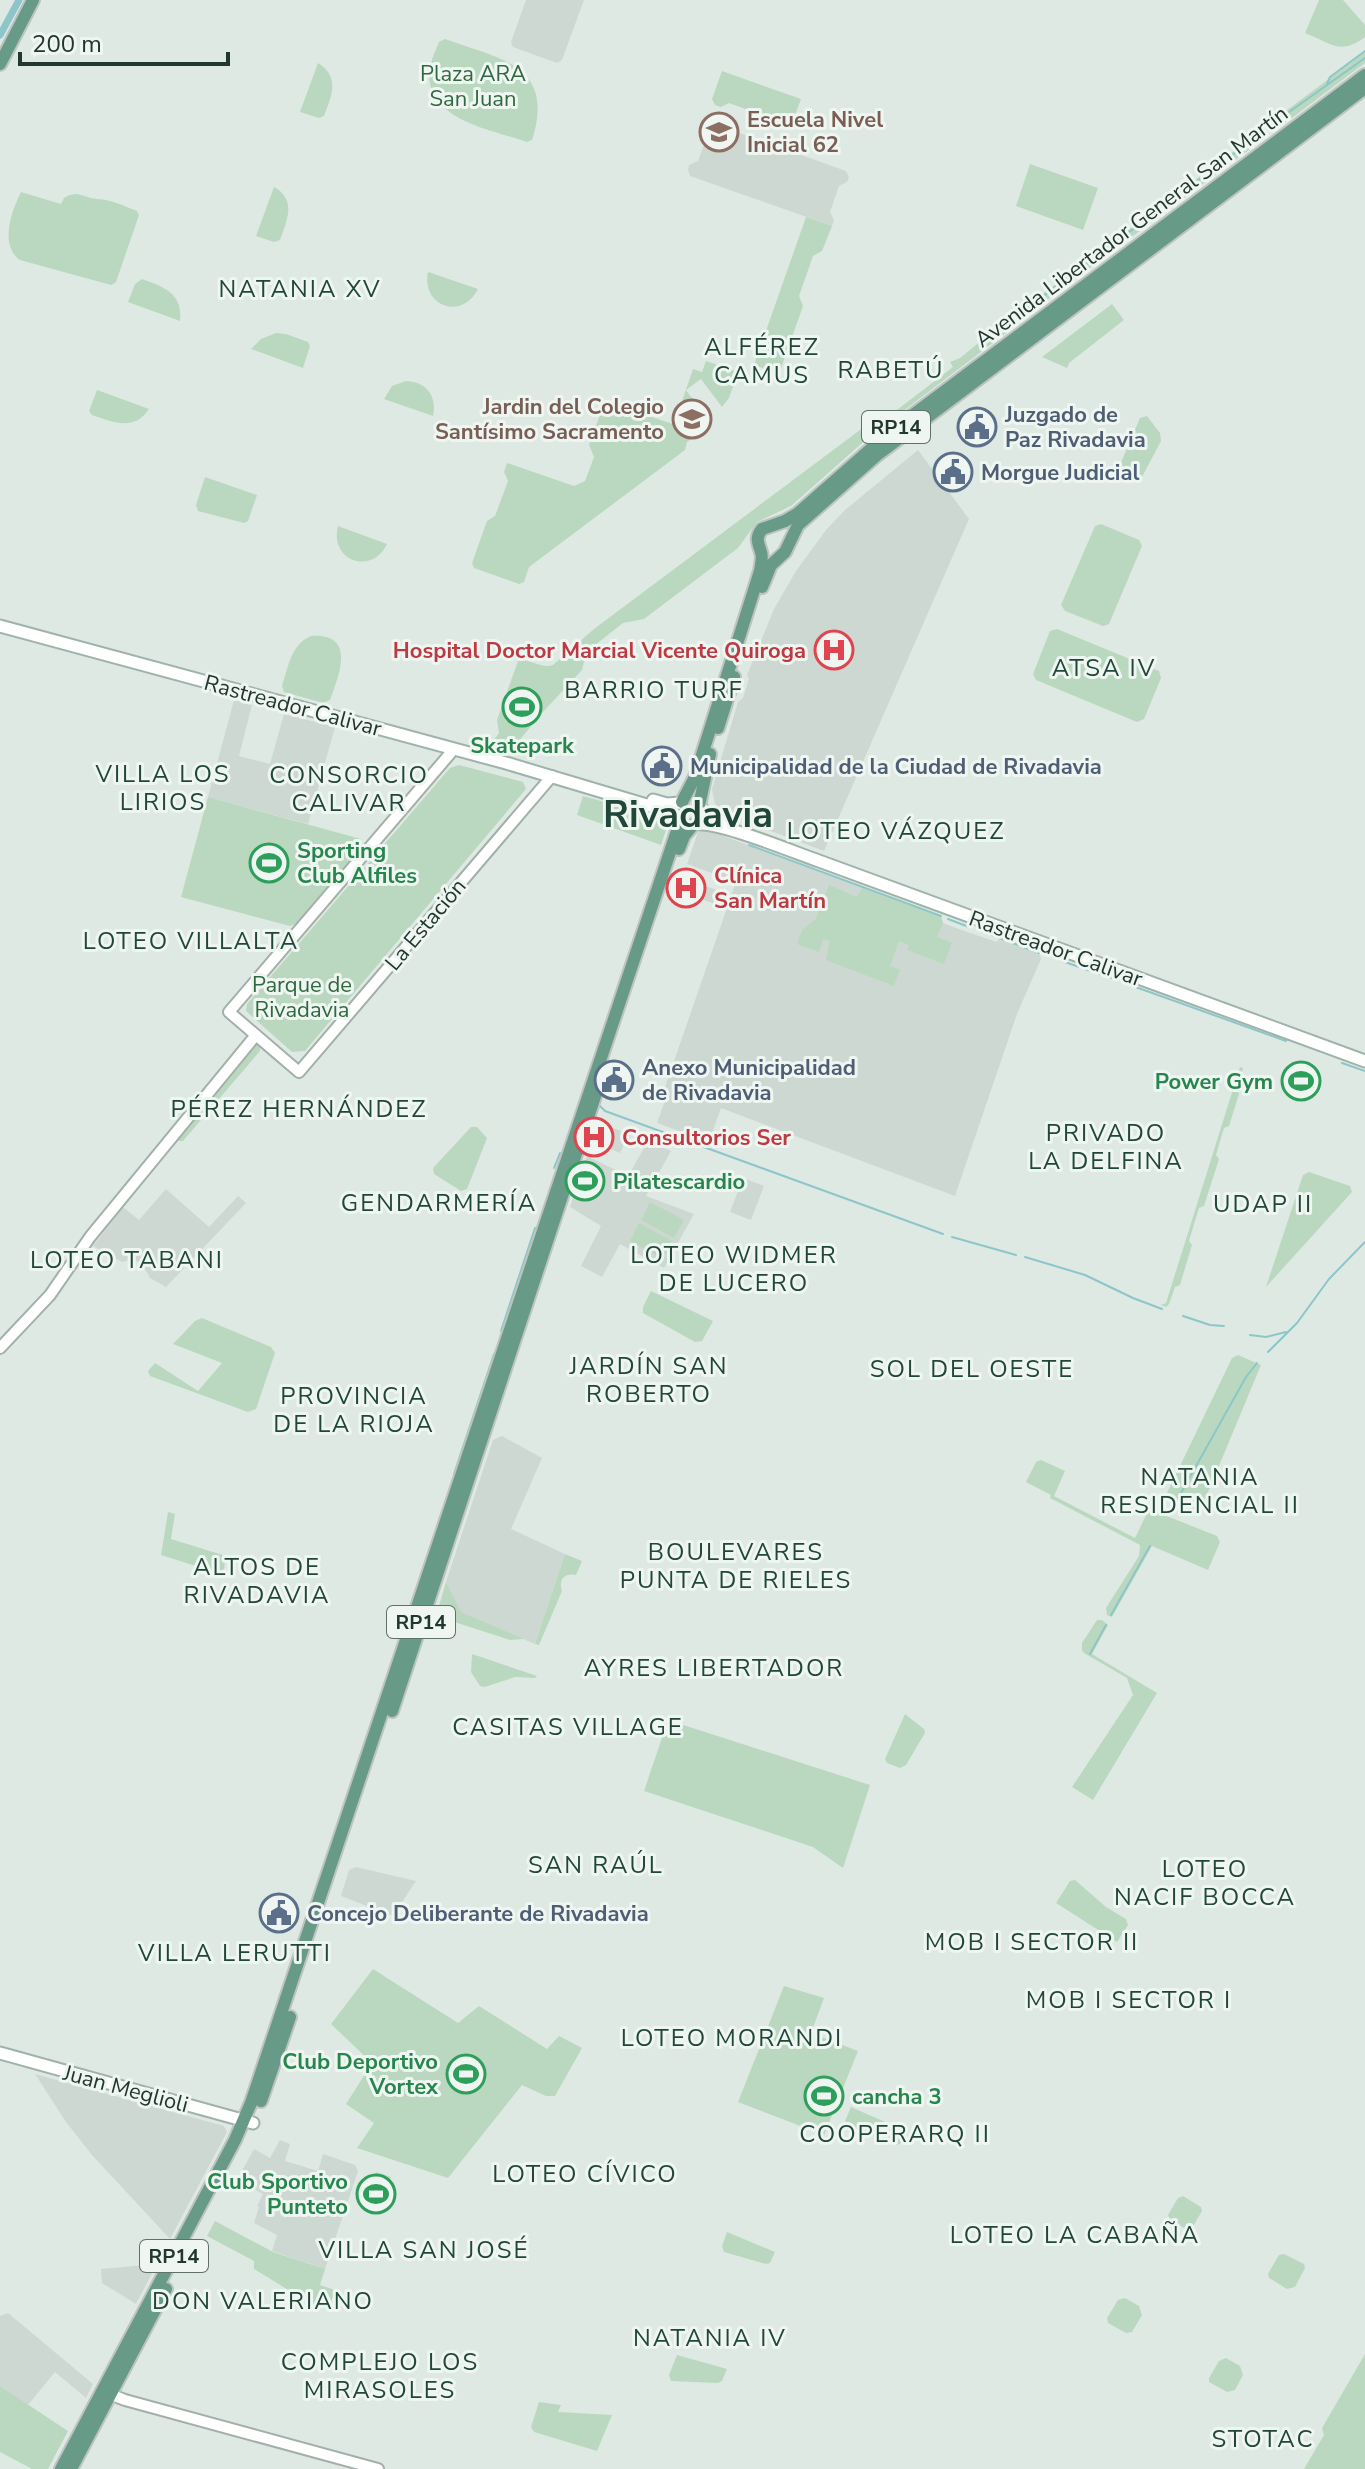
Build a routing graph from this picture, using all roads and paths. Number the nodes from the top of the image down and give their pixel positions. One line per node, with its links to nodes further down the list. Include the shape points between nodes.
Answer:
1 (33, 0): 2 (main road)
2 (0, 64)
3 (1365, 75): 5 (main road, Avenida Libertador General San Martín / RP14, via 876,442 797,514)
4 (1365, 88): 6 (main road, Avenida Libertador General San Martín / RP14, via 899,438 800,523)
5 (771, 524): 6 (main road, via 786,531); 7 (main road, via 759,532)
6 (790, 542): 8 (main road, Avenida Libertador General San Martín / RP14)
7 (761, 553): 8 (main road); 13 (main road, via 760,571 695,777)
8 (781, 555): 14 (main road, Avenida Libertador General San Martín / RP14, via 762,588 708,761)
9 (0, 626): 10 (main road, Rastreador Calivar)
10 (454, 749): 11 (main road, Rastreador Calivar); 18 (street, via 229,1012)
11 (552, 776): 12 (main road, Rastreador Calivar); 18 (street, La Estación, via 299,1072)
12 (585, 786): 13 (main road, Rastreador Calivar); 15 (main road, Rastreador Calivar)
13 (681, 803): 14 (main road, via 690,800); 15 (main road)
14 (700, 807): 16 (main road); 17 (main road, Rastreador Calivar)
15 (676, 818): 16 (main road); 22 (main road, RP14, via 677,831)
16 (694, 825): 17 (main road, Rastreador Calivar); 22 (main road, RP14, via 682,840)
17 (746, 836): 19 (main road, Rastreador Calivar)
18 (256, 1035): 20 (street, via 90,1237 50,1295)
19 (1365, 1061)
20 (0, 1348)
21 (0, 2053): 22 (main road, Juan Meglioli)
22 (248, 2122): 23 (main road, RP14)
23 (106, 2393): 24 (main road, RP14); 25 (main road, RP14); 26 (street)
24 (61, 2469)
25 (71, 2469)
26 (378, 2469)

